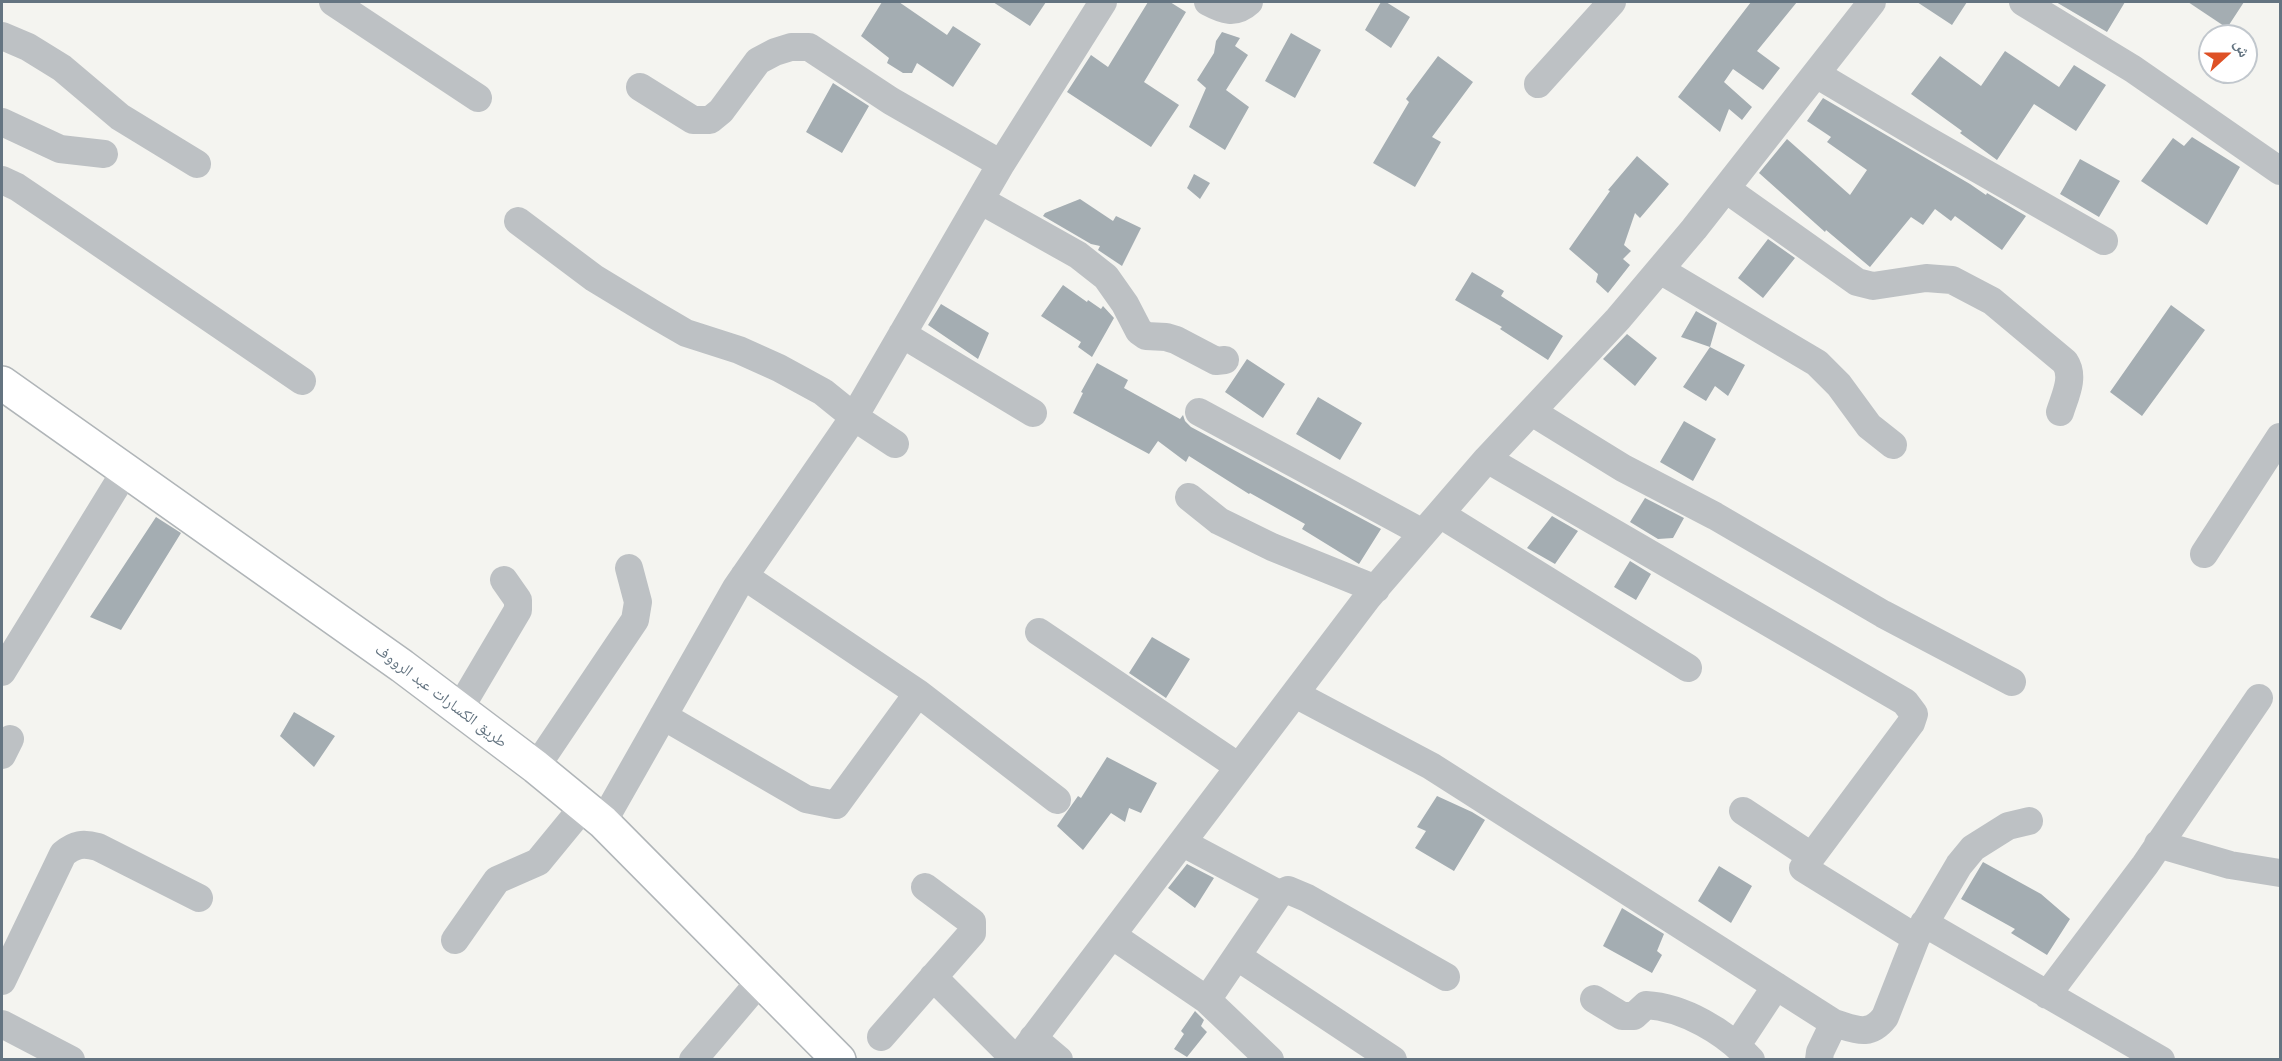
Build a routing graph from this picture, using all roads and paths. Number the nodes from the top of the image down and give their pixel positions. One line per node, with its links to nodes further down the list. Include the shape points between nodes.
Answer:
1 (333, 2): 12 (street)
2 (1102, 2): 16 (street)
3 (1208, 2): 4 (street, via 1230,11)
4 (1249, 2)
5 (1612, 2): 10 (street)
6 (1872, 2): 9 (street)
7 (2023, 2): 17 (street, via 2133,69)
8 (2, 36): 15 (street, via 62,68 120,117)
9 (1816, 74): 19 (street); 22 (street)
10 (1538, 84)
11 (640, 87): 16 (street, via 693,120 710,120 758,61 791,47 809,47 891,101)
12 (478, 98)
13 (2, 122): 14 (street, via 60,149)
14 (104, 154)
15 (196, 164)
16 (1001, 164): 20 (street)
17 (2280, 171)
18 (2, 180): 26 (street)
19 (1726, 189): 23 (street); 30 (street, via 1857,282 1873,286 1926,278 1952,280 1992,301 2065,362 2069,385)
20 (980, 200): 24 (street); 25 (street, via 1078,255 1106,277 1146,336 1166,337 1216,361)
21 (518, 221): 32 (street, via 594,278 686,333 779,368 823,392)
22 (2104, 241)
23 (1660, 270): 29 (street); 35 (street, via 1817,363 1839,384 1869,426)
24 (902, 334): 31 (street); 32 (street)
25 (1225, 360)
26 (302, 381)
27 (2, 382): 37 (main road, طريق الكسارات عبد الرووف)
28 (1198, 412): 39 (street)
29 (1532, 412): 36 (street); 48 (street, via 1623,468)
30 (2060, 412)
31 (1034, 413)
32 (854, 417): 34 (street); 42 (street)
33 (2280, 437): 40 (street)
34 (895, 444)
35 (1893, 445)
36 (1487, 459): 39 (street); 62 (street, via 1910,708 1914,714 1911,723)
37 (126, 470): 47 (street); 52 (main road, طريق الكسارات عبد الرووف)
38 (1189, 497): 44 (street, via 1219,521)
39 (1431, 524): 44 (street); 46 (street)
40 (2204, 554)
41 (629, 568): 54 (street, via 639,602 636,620)
42 (744, 576): 49 (street); 53 (street)
43 (504, 580): 52 (street, via 518,600 519,610)
44 (1376, 589): 50 (street)
45 (1039, 632): 55 (street)
46 (1688, 668)
47 (2, 672)
48 (2012, 682)
49 (918, 693): 53 (street, via 836,806 806,799); 56 (street)
50 (1295, 694): 55 (street); 75 (street, via 1431,766)
51 (2259, 698): 61 (street)
52 (460, 708): 54 (main road, طريق الكسارات عبد الرووف)
53 (663, 716): 58 (street)
54 (536, 767): 58 (main road, طريق الكسارات عبد الرووف)
55 (1239, 767): 60 (street)
56 (1057, 800)
57 (1743, 811): 62 (street)
58 (593, 814): 69 (street, via 538,862 497,880); 73 (main road, طريق الكسارات عبد الرووف)
59 (2029, 821): 67 (street, via 2008,826 1973,848)
60 (1183, 843): 65 (street); 68 (street)
61 (2158, 844): 63 (street, via 2230,865); 76 (street)
62 (1811, 856): 67 (street, via 1803,868)
63 (2280, 873)
64 (925, 887): 71 (street, via 972,922 973,927)
65 (1279, 894): 70 (street); 72 (street, via 1288,890 1307,898)
66 (199, 898): 74 (street, via 98,848 74,845 63,854)
67 (1920, 931): 76 (street); 79 (street, via 1878,1026 1864,1031)
68 (1113, 936): 78 (street); 82 (street)
69 (455, 940)
70 (1238, 957): 78 (street); 89 (street)
71 (933, 977): 81 (street); 82 (street)
72 (1446, 977)
73 (761, 980): 85 (street); 86 (main road, طريق الكسارات عبد الرووف)
74 (2, 981)
75 (1776, 986): 79 (street); 83 (street)
76 (2047, 995): 91 (street)
77 (1594, 999): 83 (street, via 1622,1016 1634,1016 1646,1005 1676,1009)
78 (1207, 1000): 88 (street)
79 (1834, 1023): 90 (street)
80 (2, 1024): 84 (street)
81 (881, 1037)
82 (1022, 1052): 87 (street)
83 (1744, 1052)
84 (71, 1059)
85 (693, 1059)
86 (839, 1059)
87 (1059, 1059)
88 (1270, 1059)
89 (1393, 1059)
90 (1819, 1059)
91 (2161, 1059)

